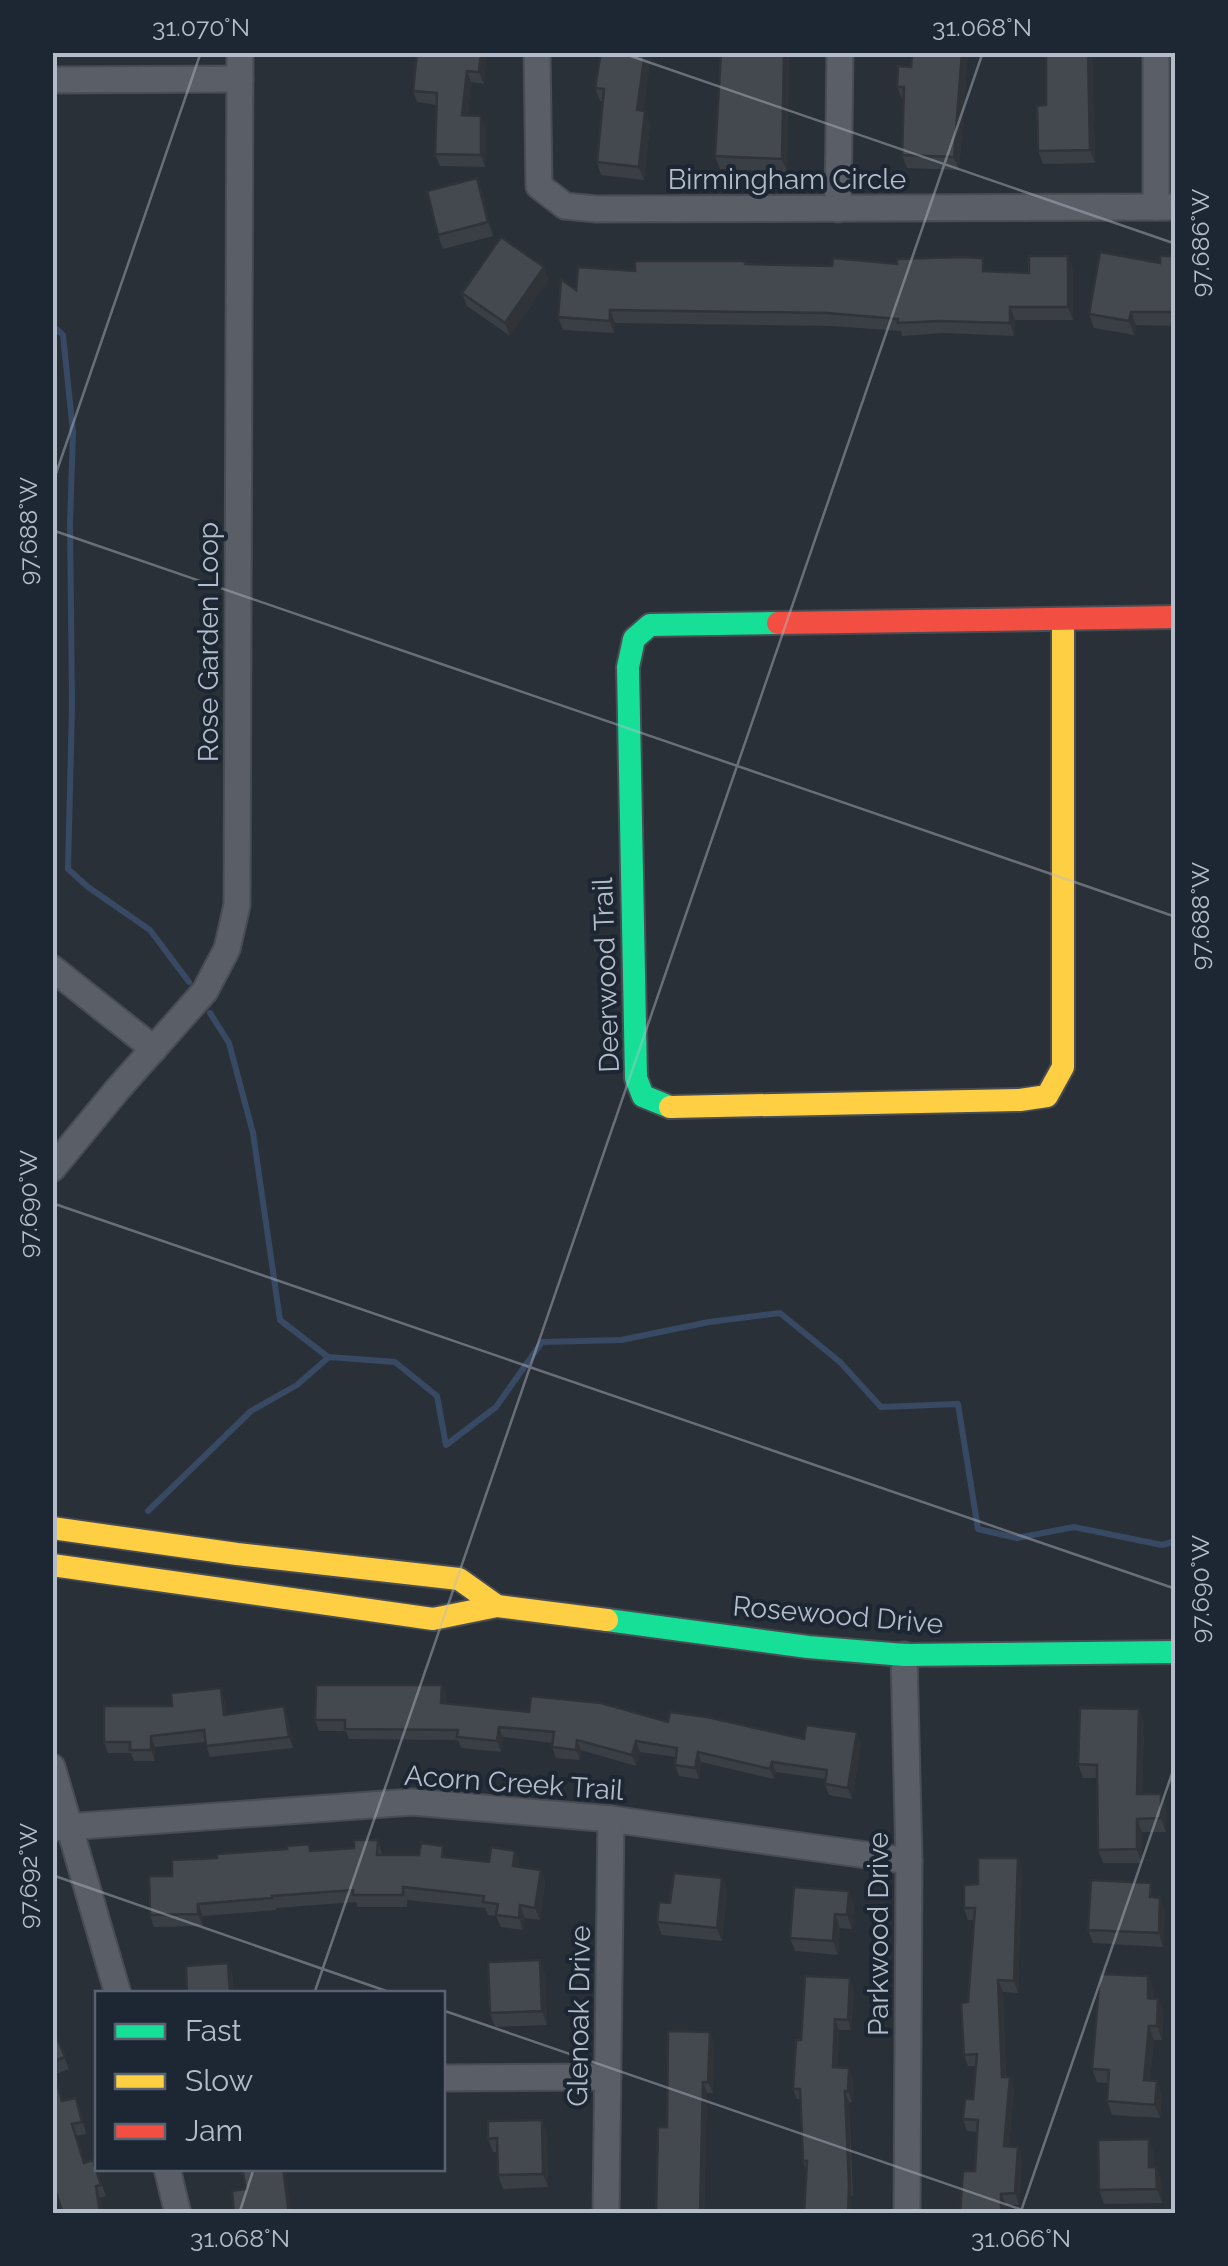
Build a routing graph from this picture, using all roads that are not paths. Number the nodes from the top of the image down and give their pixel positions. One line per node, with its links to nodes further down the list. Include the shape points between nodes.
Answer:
1 (240, 52): 5 (street, Rose Garden Loop)
2 (537, 52): 8 (street, Birmingham Circle, via 540,186 565,206)
3 (840, 52): 8 (street)
4 (1156, 52): 7 (street)
5 (240, 79): 6 (street); 12 (street, Rose Garden Loop, via 238,905 227,949 205,991)
6 (52, 80)
7 (1166, 207): 8 (street, Birmingham Circle)
8 (838, 209)
9 (1176, 617): 10 (street, Deerwood Trail)
10 (1063, 619): 10 (street, Deerwood Trail, via 650,625 634,639 628,667 636,1078 644,1096 670,1107 1048,1096 1063,1067)
11 (52, 968): 12 (street)
12 (154, 1049): 13 (street, Rose Garden Loop)
13 (52, 1169)
14 (52, 1528): 16 (street, Rosewood Drive, via 459,1579)
15 (52, 1565): 16 (street, Rosewood Drive, via 434,1618)
16 (497, 1606): 18 (street, Rosewood Drive)
17 (1176, 1652): 18 (street, Rosewood Drive)
18 (904, 1655): 22 (street, Parkwood Drive)
19 (52, 1767): 21 (street)
20 (611, 1819): 21 (street, Acorn Creek Trail, via 412,1802); 22 (street, Acorn Creek Trail); 24 (street, Glenoak Drive)
21 (62, 1827): 23 (street)
22 (910, 1861): 29 (street, Parkwood Drive)
23 (117, 1991)
24 (608, 2077): 25 (street); 28 (street, Glenoak Drive)
25 (445, 2078)
26 (168, 2171): 27 (street)
27 (178, 2214)
28 (606, 2214)
29 (908, 2214)

